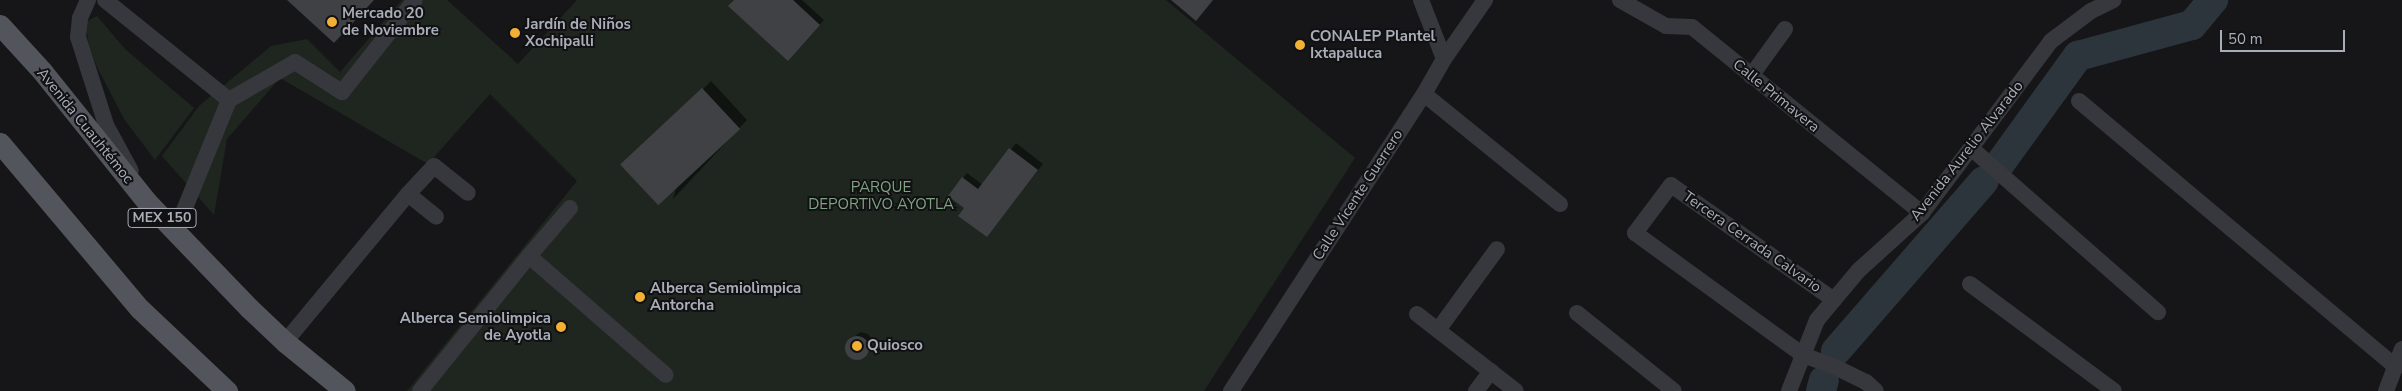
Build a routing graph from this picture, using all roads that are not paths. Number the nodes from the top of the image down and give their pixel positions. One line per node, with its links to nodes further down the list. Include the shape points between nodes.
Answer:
1 (88, 0): 19 (street, via 80,18 78,37 86,66 106,125)
2 (104, 0): 13 (street)
3 (414, 0): 13 (street, via 342,92 295,62)
4 (1421, 0): 10 (street)
5 (1485, 0): 10 (street, Calle Vicente Guerrero)
6 (1620, 0): 11 (street, Calle Primavera, via 1666,26 1692,28)
7 (2114, 0): 16 (street, Avenida Aurelio Alvarado, via 2091,11 2051,41)
8 (0, 24): 19 (main road, Avenida Cuauhtémoc / MEX 150)
9 (1785, 29): 11 (street)
10 (1444, 59): 12 (street, Calle Vicente Guerrero)
11 (1751, 76): 22 (street, Calle Primavera)
12 (1424, 94): 20 (street); 44 (street, Calle Vicente Guerrero)
13 (229, 100): 24 (street)
14 (2079, 101): 36 (street)
15 (0, 143): 40 (main road, via 140,309)
16 (1971, 148): 22 (street, Avenida Aurelio Alvarado); 29 (street)
17 (468, 193): 18 (street, via 434,166)
18 (408, 194): 23 (street); 33 (street)
19 (147, 202): 24 (main road, Avenida Cuauhtémoc / MEX 150)
20 (1560, 204)
21 (570, 208): 26 (street)
22 (1922, 213): 28 (street, Avenida Aurelio Alvarado, via 1859,270)
23 (436, 217)
24 (175, 232): 33 (main road, Avenida Cuauhtémoc / MEX 150)
25 (1497, 249): 32 (street)
26 (529, 256): 39 (street); 43 (street)
27 (1970, 284): 50 (street)
28 (1834, 300): 35 (street, Avenida Aurelio Alvarado, via 1817,320); 35 (street, Tercera Cerrada Calvario, via 1671,185 1635,233)
29 (2158, 312)
30 (1577, 313): 47 (street)
31 (1417, 314): 32 (street)
32 (1438, 330): 37 (street)
33 (285, 342): 38 (main road, Avenida Cuauhtémoc / MEX 150)
34 (2402, 349): 36 (street)
35 (1803, 355): 48 (street, Avenida Aurelio Alvarado); 49 (street, via 1866,382)
36 (2396, 367): 51 (street)
37 (1491, 371): 45 (street); 46 (street)
38 (323, 372): 41 (main road); 42 (main road, Avenida Cuauhtémoc / MEX 150)
39 (666, 375)
40 (227, 391)
41 (333, 391)
42 (345, 391)
43 (420, 391)
44 (1231, 391)
45 (1476, 391)
46 (1516, 391)
47 (1674, 391)
48 (1789, 391)
49 (1876, 391)
50 (2114, 391)
51 (2386, 391)

